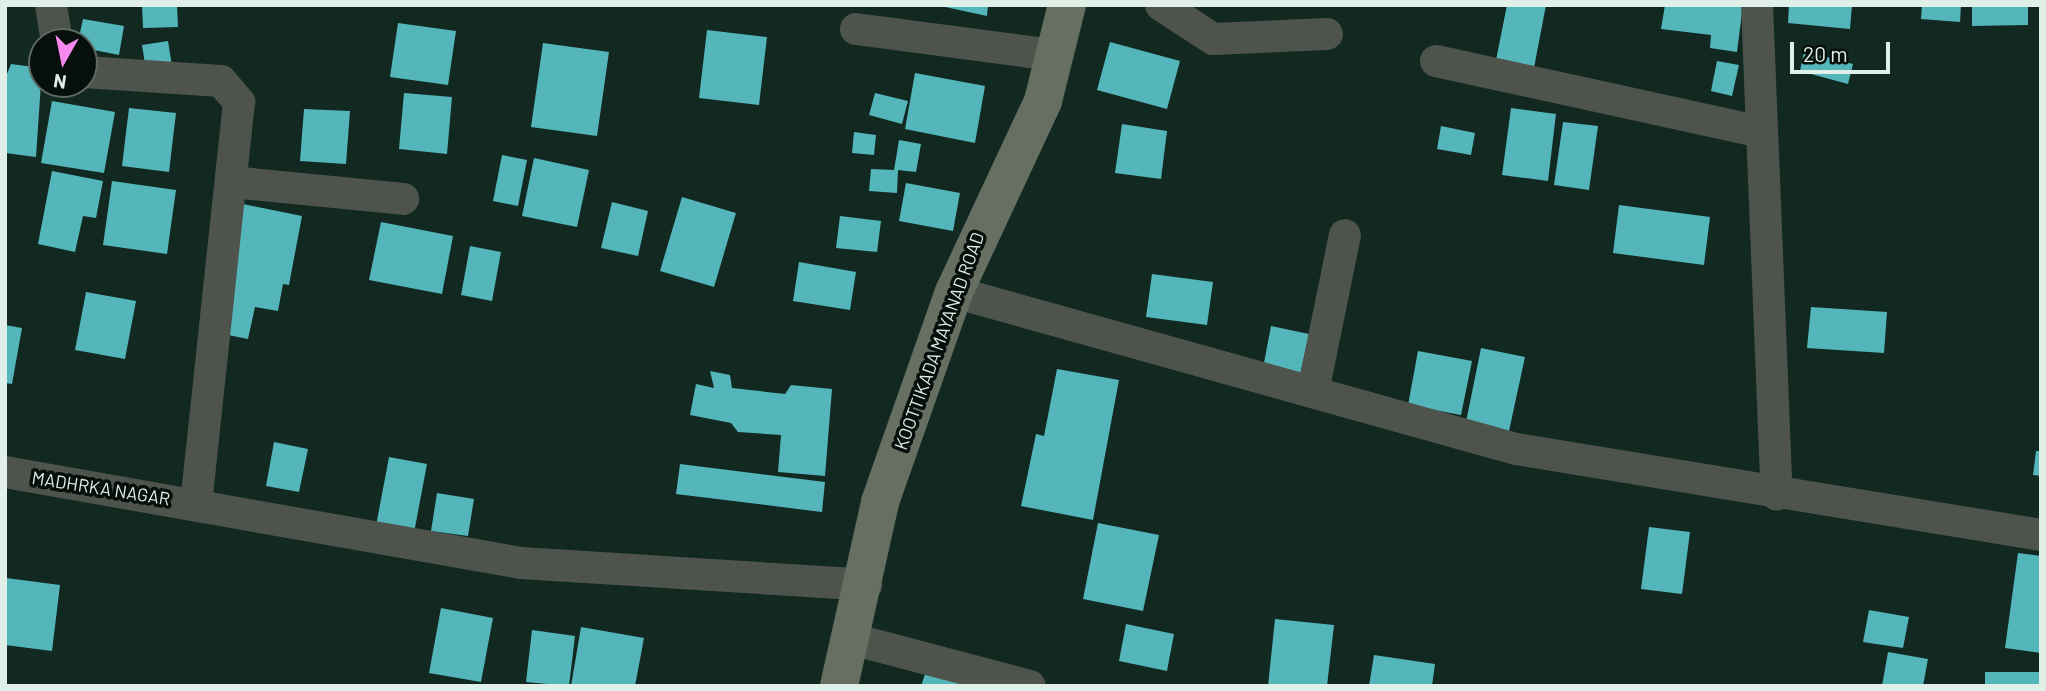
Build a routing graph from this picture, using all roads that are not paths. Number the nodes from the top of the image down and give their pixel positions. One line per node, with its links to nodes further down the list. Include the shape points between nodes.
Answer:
1 (51, 5): 5 (street)
2 (1067, 5): 8 (main road, KOOTTIKADA MAYANAD ROAD)
3 (1161, 5): 7 (street, via 1213,39)
4 (1757, 5): 11 (street)
5 (55, 28)
6 (856, 29): 8 (street)
7 (1327, 34)
8 (1054, 55): 15 (main road, KOOTTIKADA MAYANAD ROAD, via 1043,101)
9 (1436, 61): 11 (street)
10 (98, 73): 12 (street, via 229,85 239,102)
11 (1758, 131): 18 (street)
12 (231, 181): 13 (street); 19 (street)
13 (403, 199)
14 (1345, 235): 16 (street)
15 (954, 292): 16 (street); 21 (main road, KOOTTIKADA MAYANAD ROAD, via 880,502)
16 (1313, 392): 18 (street, via 1516,449)
17 (5, 472): 19 (street, MADHRKA NAGAR)
18 (1777, 495): 20 (street)
19 (196, 503): 21 (street, MADHRKA NAGAR, via 521,563)
20 (2041, 535)
21 (866, 585): 22 (main road, KOOTTIKADA MAYANAD ROAD)
22 (848, 638): 23 (main road, KOOTTIKADA MAYANAD ROAD); 24 (street)
23 (839, 686)
24 (1030, 686)

